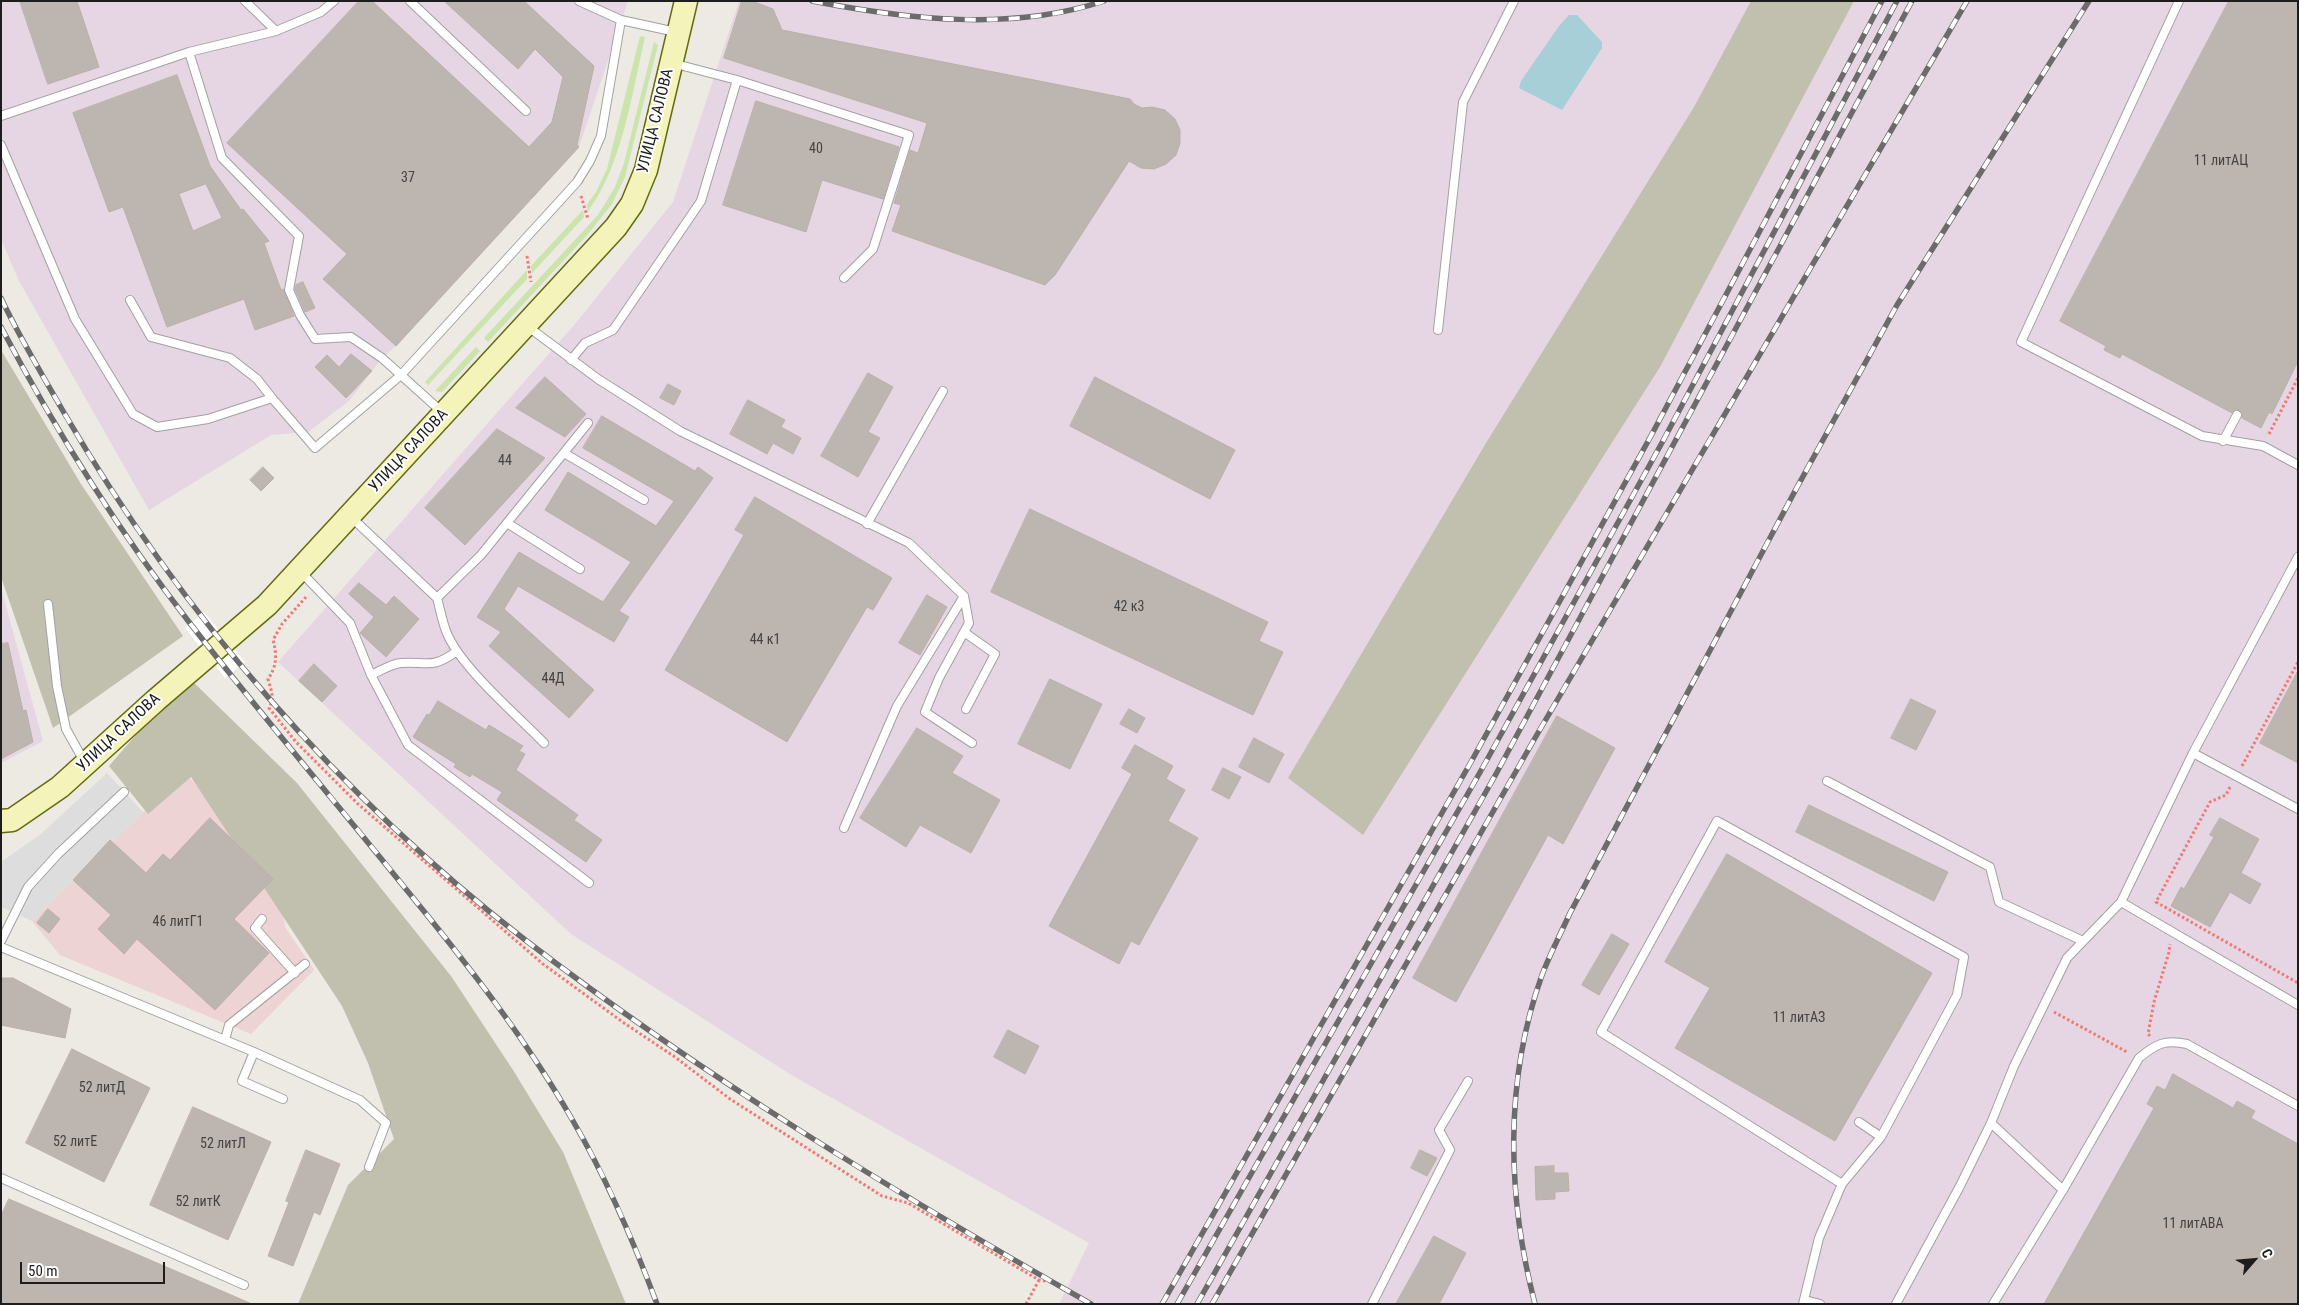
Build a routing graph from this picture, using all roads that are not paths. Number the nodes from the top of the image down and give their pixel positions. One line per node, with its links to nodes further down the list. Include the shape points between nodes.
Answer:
1 (245, 1): 9 (lane)
2 (334, 1): 9 (lane, via 321,12)
3 (410, 1): 14 (lane)
4 (579, 1): 8 (lane)
5 (686, 1): 10 (street, УЛИЦА САЛОВА)
6 (1514, 1): 20 (lane, via 1463,102)
7 (2179, 1): 28 (lane, via 2021,342 2202,436)
8 (622, 20): 10 (lane); 22 (lane, via 601,136 577,182)
9 (276, 31): 11 (lane)
10 (678, 33): 12 (street, УЛИЦА САЛОВА)
11 (189, 52): 15 (lane); 22 (lane, via 222,158 299,236 289,290 315,339 351,337)
12 (670, 63): 13 (lane); 19 (street, УЛИЦА САЛОВА, via 646,170 632,204 616,227)
13 (737, 80): 17 (lane, via 909,135 873,249); 21 (lane, via 701,202 613,330 585,343)
14 (526, 111)
15 (1, 116)
16 (1, 145): 24 (lane, via 75,319 133,414 157,426 208,419)
17 (844, 278)
18 (130, 300): 24 (lane, via 151,338 230,358 257,379)
19 (526, 325): 21 (lane); 25 (street, УЛИЦА САЛОВА)
20 (1438, 330)
21 (570, 360): 34 (lane, via 680,430)
22 (402, 375): 24 (lane, via 315,448); 25 (lane)
23 (943, 391): 34 (lane)
24 (272, 398)
25 (443, 414): 32 (street, УЛИЦА САЛОВА)
26 (2237, 415): 28 (lane)
27 (588, 423): 29 (lane)
28 (2223, 441): 30 (lane, via 2262,446)
29 (564, 453): 31 (lane); 33 (lane)
30 (2298, 465)
31 (644, 500)
32 (349, 516): 37 (street, УЛИЦА САЛОВА); 39 (lane)
33 (507, 523): 36 (lane); 39 (lane, via 481,555)
34 (867, 524): 38 (lane, via 909,544)
35 (2298, 557): 47 (lane)
36 (580, 569)
37 (299, 570): 43 (lane, via 350,623); 48 (street, УЛИЦА САЛОВА, via 267,605)
38 (964, 596): 41 (lane, via 969,623); 53 (lane, via 897,706)
39 (437, 598): 42 (lane, via 446,632)
40 (48, 604): 48 (lane, via 57,686 66,729)
41 (964, 632): 44 (lane, via 995,654); 46 (lane, via 925,712)
42 (457, 651): 43 (lane, via 443,662 432,665 399,663); 45 (lane)
43 (371, 675): 54 (lane, via 408,745)
44 (966, 709)
45 (544, 742)
46 (972, 744)
47 (2193, 753): 51 (lane); 55 (lane)
48 (86, 764): 52 (street, УЛИЦА САЛОВА)
49 (1827, 781): 58 (lane, via 1990,867 1999,902)
50 (124, 792): 57 (lane, via 28,887)
51 (2298, 809)
52 (5, 827)
53 (844, 828)
54 (589, 883)
55 (2120, 902): 58 (lane); 62 (lane)
56 (262, 919): 61 (lane, via 255,928)
57 (1, 941)
58 (2083, 941): 69 (lane, via 2067,958 2014,1066)
59 (1, 947): 63 (lane)
60 (305, 964): 61 (lane)
61 (295, 973): 63 (lane, via 229,1025)
62 (2298, 1005)
63 (225, 1040): 64 (lane)
64 (254, 1052): 66 (lane, via 242,1081); 71 (lane, via 360,1100 386,1124)
65 (1468, 1081): 77 (lane, via 1439,1130 1450,1150)
66 (283, 1099)
67 (2298, 1106): 74 (lane, via 2187,1044 2166,1041 2139,1058)
68 (1859, 1122): 70 (lane)
69 (1991, 1123): 74 (lane); 79 (lane)
70 (1881, 1137): 73 (lane); 73 (lane, via 1958,995 1964,956 1717,820 1601,1032)
71 (369, 1167)
72 (1, 1178): 75 (lane)
73 (1842, 1184): 76 (lane, via 1819,1238)
74 (2063, 1190): 80 (lane)
75 (244, 1285)
76 (1804, 1302): 78 (lane)
77 (1372, 1304)
78 (1820, 1304)
79 (1896, 1304)
80 (1993, 1304)

